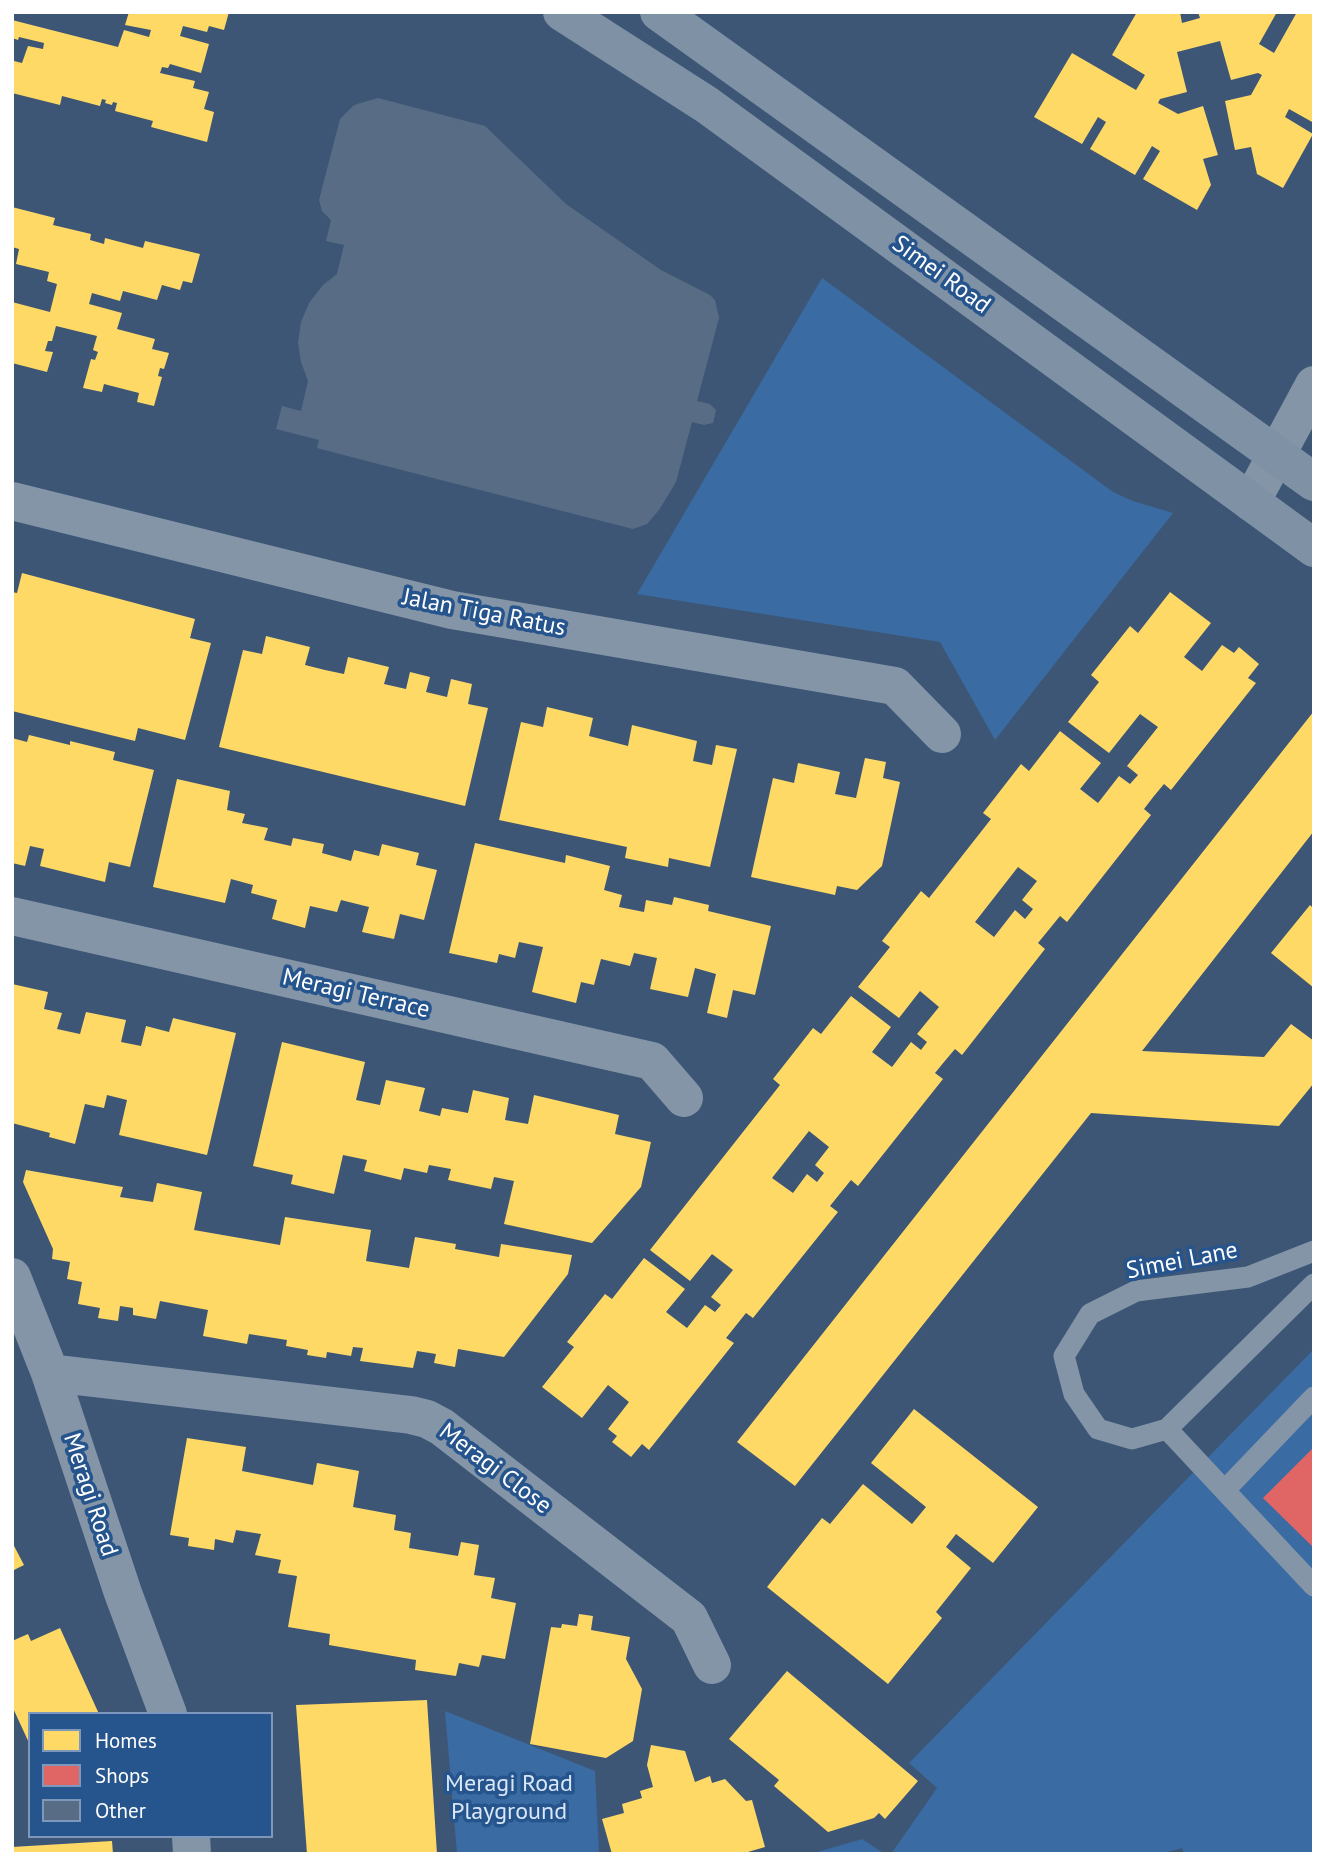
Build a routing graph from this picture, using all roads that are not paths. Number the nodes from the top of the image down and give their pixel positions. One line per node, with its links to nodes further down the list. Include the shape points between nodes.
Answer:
1 (562, 12): 7 (main road, Simei Road, via 707,105)
2 (659, 12): 4 (main road, Simei Road)
3 (1314, 385): 4 (street)
4 (1275, 454): 5 (main road, Simei Road); 7 (street)
5 (1314, 482)
6 (12, 501): 9 (street, Jalan Tiga Ratus, via 452,610 895,686)
7 (1251, 502): 8 (main road, Simei Road)
8 (1314, 548)
9 (942, 734)
10 (12, 916): 11 (street, Meragi Terrace, via 652,1061)
11 (684, 1098)
12 (1314, 1251): 17 (lane, Simei Lane, via 1248,1277 1136,1291 1090,1314 1064,1356 1074,1394 1098,1429 1132,1439)
13 (12, 1277): 15 (street, Meragi Road)
14 (1314, 1284): 17 (lane)
15 (50, 1373): 20 (street, Meragi Close, via 427,1419 689,1618); 21 (street, Meragi Road)
16 (1314, 1397): 18 (lane)
17 (1167, 1430): 18 (lane)
18 (1225, 1490): 19 (lane)
19 (1314, 1586)
20 (712, 1665)
21 (167, 1712)

